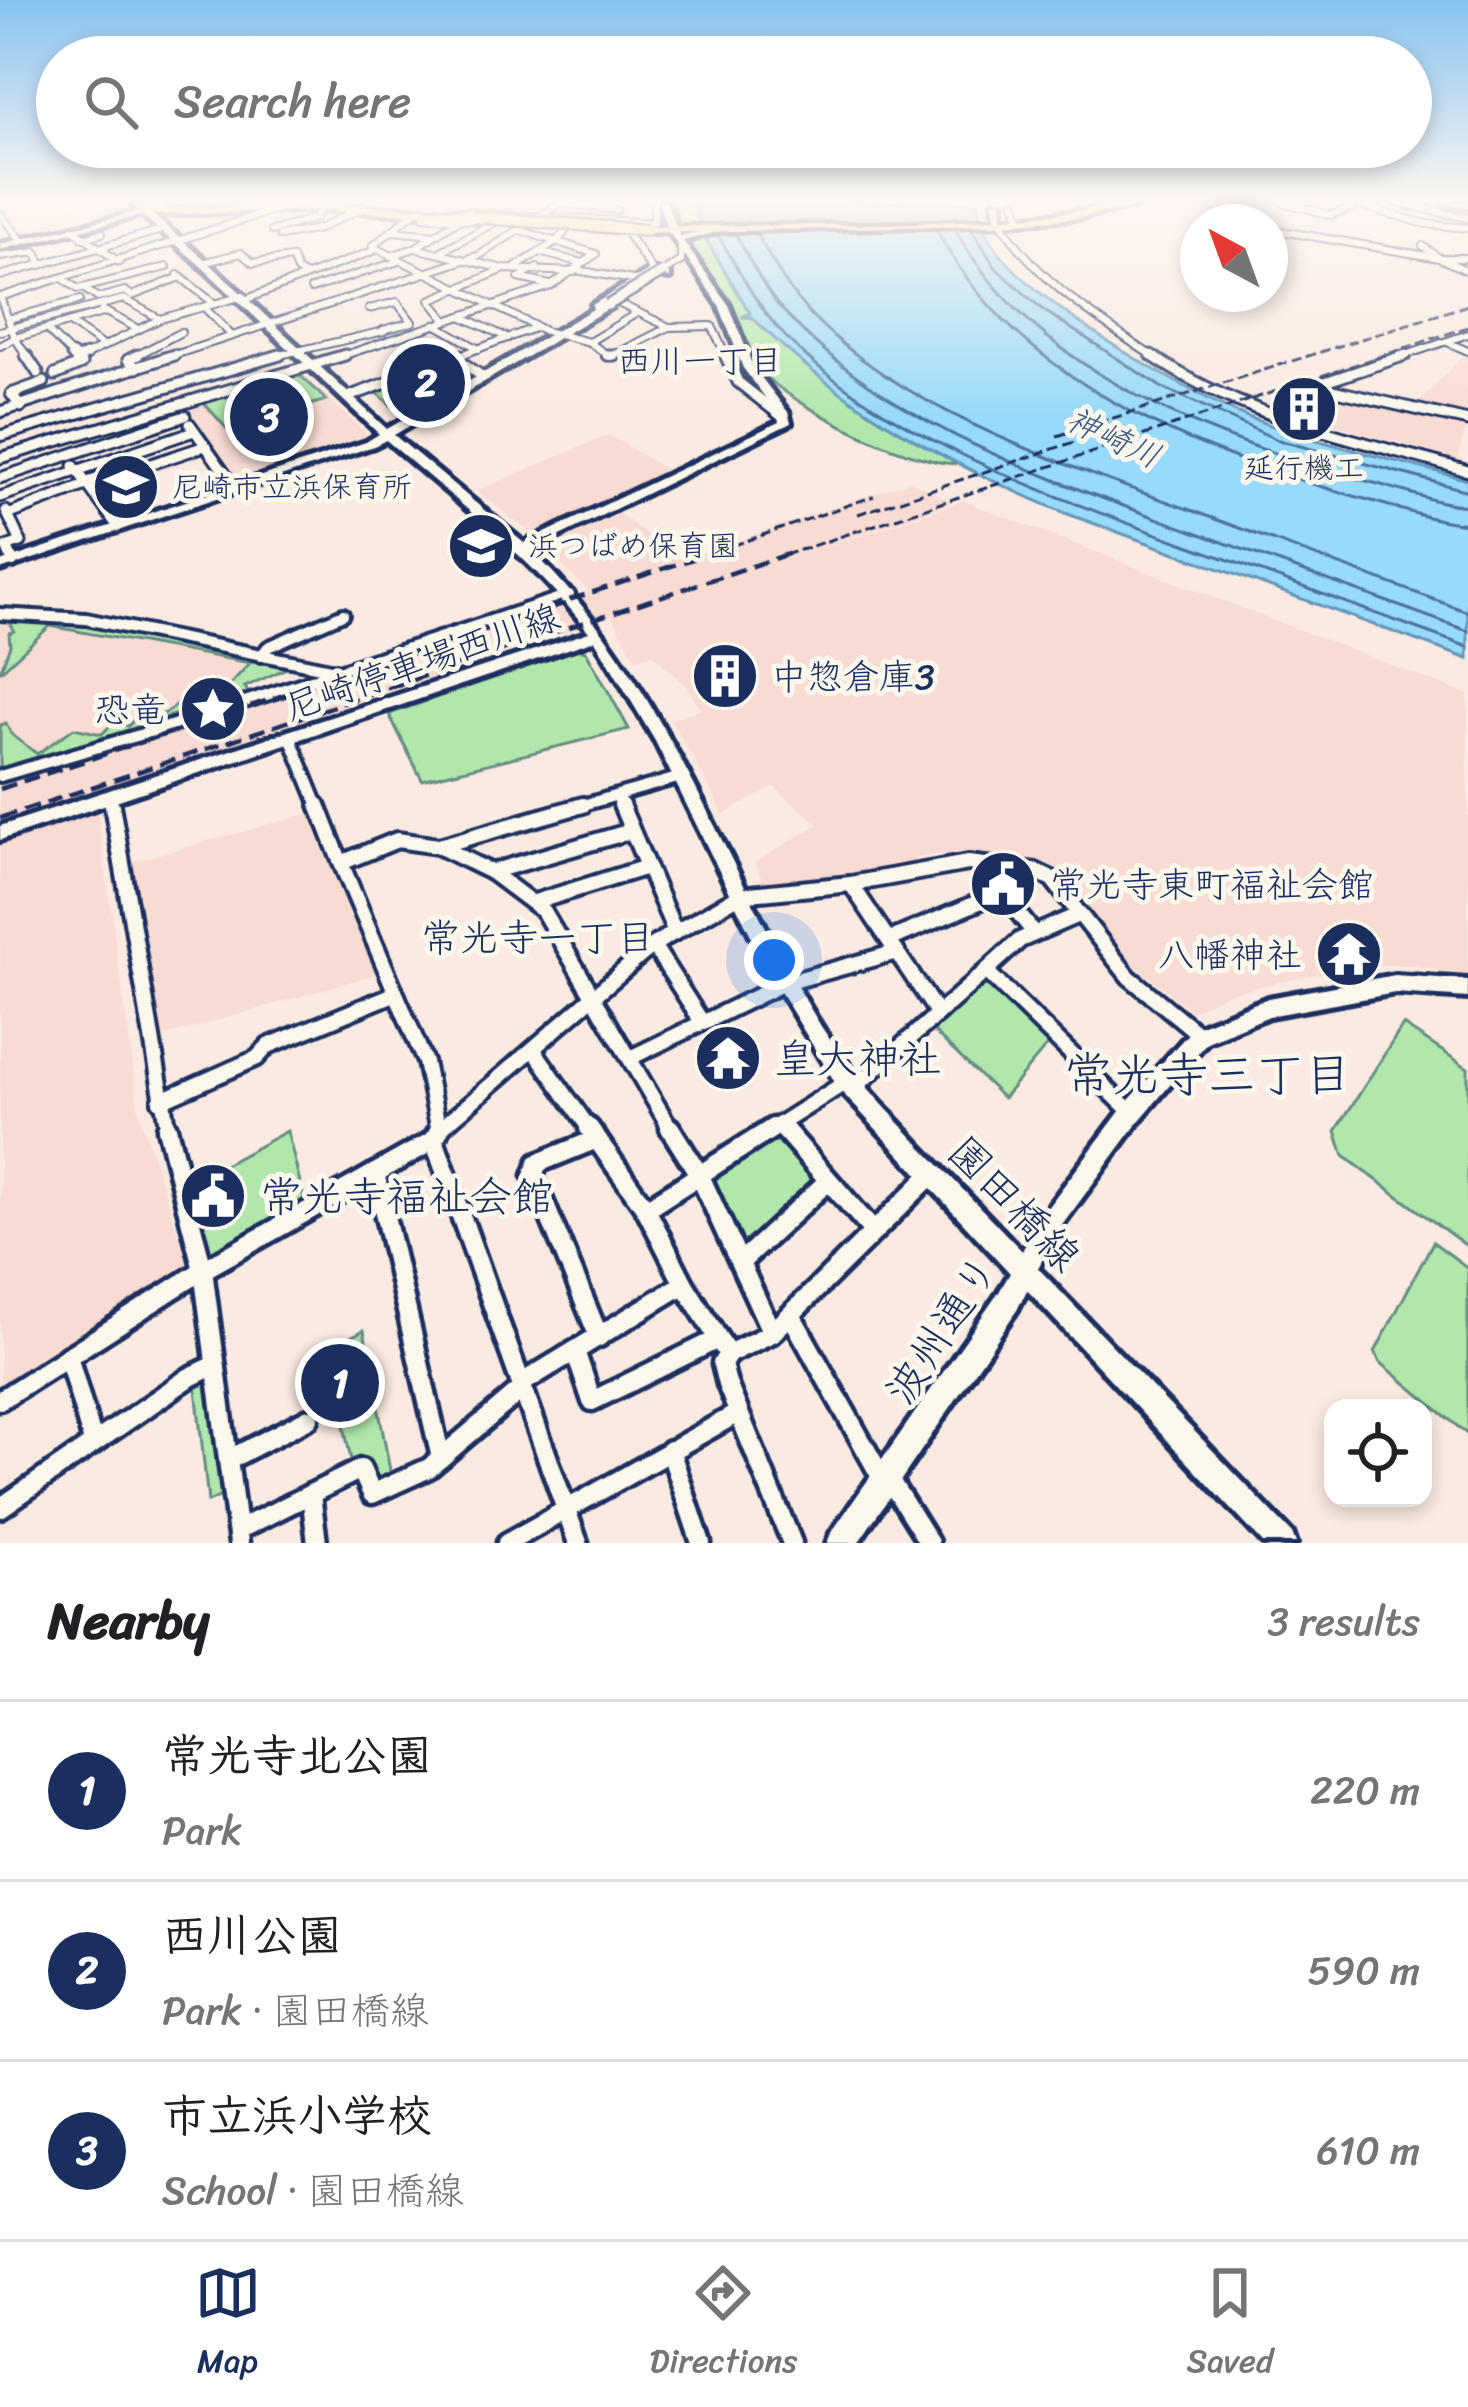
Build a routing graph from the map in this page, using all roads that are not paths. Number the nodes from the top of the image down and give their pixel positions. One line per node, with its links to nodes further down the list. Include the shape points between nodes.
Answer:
1 (80, 274): 21 (street)
2 (137, 274): 22 (street)
3 (177, 274): 19 (street)
4 (219, 274): 34 (street)
5 (276, 274): 25 (street)
6 (299, 274): 20 (street)
7 (317, 274): 20 (street)
8 (416, 274): 26 (street)
9 (426, 274): 30 (street)
10 (495, 274): 30 (street)
11 (526, 274): 24 (street, via 519,278)
12 (569, 274): 24 (street)
13 (607, 274): 23 (street)
14 (658, 274): 23 (street)
15 (660, 274): 39 (street)
16 (702, 274): 93 (street, via 748,368)
17 (1039, 274): 105 (street, via 1186,379 1255,410)
18 (356, 275): 26 (street); 29 (street)
19 (181, 277): 28 (street); 38 (street)
20 (302, 278): 25 (street); 29 (street)
21 (64, 279): 27 (street); 33 (street)
22 (111, 280): 27 (street); 31 (street)
23 (640, 281): 65 (street)
24 (551, 286): 41 (street)
25 (282, 287): 34 (street)
26 (377, 287): 32 (street)
27 (83, 288): 31 (street, via 98,298)
28 (153, 289): 31 (street); 43 (street)
29 (311, 289): 37 (street)
30 (456, 290): 35 (street); 51 (street, via 430,300)
31 (125, 291)
32 (358, 294): 37 (street); 44 (street)
33 (0, 297): 59 (street)
34 (245, 298): 38 (street); 53 (street)
35 (473, 298): 41 (street); 45 (street, via 463,302)
36 (80, 301): 59 (street)
37 (332, 302): 53 (street)
38 (215, 304): 42 (street)
39 (614, 304): 48 (street); 65 (street)
40 (96, 305): 46 (street); 50 (street, via 124,298); 59 (street)
41 (491, 306): 45 (street); 47 (street)
42 (204, 307): 43 (street); 68 (street)
43 (187, 312): 50 (street)
44 (371, 312): 66 (street); 66 (street, via 397,302 412,322)
45 (472, 312): 49 (street)
46 (106, 313): 55 (street); 60 (street)
47 (506, 313): 52 (street); 54 (street)
48 (637, 313): 58 (street); 71 (street)
49 (460, 315): 51 (street); 54 (street)
50 (158, 320): 60 (street); 64 (street)
51 (446, 320): 56 (street)
52 (521, 320): 57 (street); 62 (street)
53 (271, 323): 68 (street); 75 (street)
54 (476, 323): 62 (street)
55 (71, 324): 61 (street); 73 (street)
56 (435, 324): 66 (street); 76 (street)
57 (537, 327): 65 (street); 69 (street)
58 (669, 327): 71 (street, via 610,357); 93 (street, via 712,326 738,382)
59 (11, 328): 61 (street); 63 (street); 72 (street); 90 (street, via 41,377 11,394)
60 (138, 329): 73 (street)
61 (47, 330): 79 (street)
62 (492, 330): 69 (street)
63 (0, 332)
64 (181, 332): 74 (street); 81 (street)
65 (556, 332): 71 (street); 84 (street)
66 (386, 333): 75 (street); 80 (street)
67 (1468, 334): 70 (street)
68 (232, 336): 74 (street)
69 (508, 338): 76 (street)
70 (1446, 341): 77 (street); 94 (street, via 1313,386)
71 (589, 342)
72 (0, 346)
73 (103, 346): 79 (street)
74 (202, 347): 81 (street); 82 (street)
75 (299, 349): 80 (street); 82 (street)
76 (479, 349): 78 (street)
77 (1468, 351)
78 (456, 358): 84 (street); 87 (street)
79 (76, 360): 83 (street, via 81,364)
80 (315, 364): 87 (street); 89 (street)
81 (133, 366): 85 (street, via 93,376); 86 (street)
82 (223, 368): 86 (street)
83 (56, 375)
84 (479, 378): 96 (street)
85 (97, 382): 88 (street); 90 (street)
86 (155, 387): 88 (street); 89 (street)
87 (348, 397): 96 (street)
88 (112, 401): 97 (street)
89 (178, 404): 92 (street); 98 (street)
90 (21, 407): 91 (street)
91 (0, 412)
92 (185, 416): 95 (street); 100 (street)
93 (785, 419): 112 (street, 尼崎停車場西川線, via 736,450)
94 (1468, 421)
95 (194, 431): 99 (street); 104 (street)
96 (387, 434): 108 (street); 112 (street)
97 (0, 436)
98 (58, 440): 100 (street); 101 (street)
99 (205, 446): 102 (street); 108 (street)
100 (66, 455): 104 (street); 106 (street)
101 (0, 458)
102 (148, 465)
103 (131, 467): 107 (street)
104 (76, 470): 107 (street); 109 (street)
105 (1468, 471)
106 (0, 478)
107 (85, 484): 110 (street); 111 (street)
108 (236, 489): 111 (street)
109 (0, 498): 110 (street)
110 (8, 515): 113 (street, via 21,542 6,548)
111 (118, 527): 113 (street)
112 (520, 550): 114 (street, 尼崎停車場西川線)
113 (6, 564)
114 (569, 595): 117 (street, 尼崎停車場西川線); 119 (street)
115 (0, 614): 118 (street, via 86,619)
116 (343, 614): 118 (street)
117 (598, 634): 120 (street, 尼崎停車場西川線); 122 (street, 園田橋線)
118 (260, 656): 119 (street)
119 (341, 671): 121 (street)
120 (290, 737): 123 (street, 尼崎停車場西川線); 128 (street)
121 (0, 776)
122 (681, 777): 124 (street); 134 (street, 園田橋線)
123 (112, 796): 126 (street, 尼崎停車場西川線); 152 (street)
124 (617, 796): 125 (street); 127 (street)
125 (632, 831): 129 (street); 131 (street)
126 (0, 833)
127 (438, 846): 128 (street, via 397,840); 131 (street)
128 (341, 862): 144 (street)
129 (647, 867): 135 (street); 137 (street)
130 (988, 867): 132 (street, via 968,863); 133 (street); 136 (street, via 1052,880)
131 (490, 872): 135 (street)
132 (851, 884): 134 (street); 140 (street)
133 (1000, 892): 138 (street); 140 (street)
134 (740, 895): 137 (street); 142 (street, 園田橋線)
135 (535, 902): 145 (street)
136 (1078, 915): 138 (street); 148 (street, via 1129,977)
137 (675, 932): 139 (street)
138 (1034, 933): 141 (street)
139 (653, 945): 145 (street); 147 (street)
140 (893, 946): 142 (street); 146 (street)
141 (986, 971): 146 (street); 153 (street)
142 (782, 984): 147 (street); 151 (street, 園田橋線)
143 (1468, 989): 148 (street, 波州通り, via 1395,984 1268,1007)
144 (394, 994): 152 (street); 155 (street, via 425,1062)
145 (591, 999): 149 (street); 150 (street)
146 (938, 1014): 151 (street)
147 (702, 1022): 150 (street)
148 (1200, 1036): 153 (street, 波州通り)
149 (534, 1050): 155 (street); 156 (street)
150 (630, 1058): 159 (street)
151 (850, 1086): 154 (street); 158 (street, 園田橋線)
152 (160, 1101): 164 (street)
153 (1132, 1113): 165 (street, 波州通り, via 1049,1224)
154 (782, 1127): 159 (street); 160 (street)
155 (437, 1134): 157 (street); 174 (street)
156 (596, 1139): 161 (street); 169 (street, via 538,1163 533,1176)
157 (375, 1173): 164 (street); 180 (street)
158 (932, 1174): 162 (street); 165 (street, 園田橋線)
159 (700, 1176): 161 (street); 163 (street)
160 (827, 1181): 162 (street); 163 (street)
161 (646, 1209): 166 (street)
162 (872, 1231): 167 (street)
163 (742, 1260): 168 (street)
164 (202, 1270): 172 (street); 173 (street)
165 (1028, 1270): 182 (street, 波州通り); 194 (street, 園田橋線)
166 (684, 1284): 169 (street); 170 (street)
167 (791, 1315): 168 (street); 182 (street)
168 (772, 1333): 170 (street)
169 (599, 1337): 171 (street)
170 (722, 1347): 171 (street, via 592,1401); 176 (street)
171 (575, 1351): 174 (street)
172 (68, 1356): 175 (street); 178 (street)
173 (215, 1365): 178 (street); 181 (street)
174 (523, 1386): 180 (street); 185 (street)
175 (0, 1400)
176 (738, 1414): 179 (street); 191 (street)
177 (309, 1418): 181 (street)
178 (93, 1442): 184 (street)
179 (670, 1450): 185 (street); 190 (street)
180 (441, 1458): 183 (street, via 373,1494 361,1469)
181 (230, 1459): 186 (street)
182 (887, 1481): 192 (street, 波州通り); 193 (street)
183 (311, 1494): 186 (street); 187 (street)
184 (0, 1508)
185 (566, 1510): 188 (street); 189 (street)
186 (238, 1539)
187 (317, 1543)
188 (507, 1543)
189 (578, 1543)
190 (701, 1543)
191 (792, 1543)
192 (841, 1543)
193 (929, 1543)
194 (1282, 1543)

